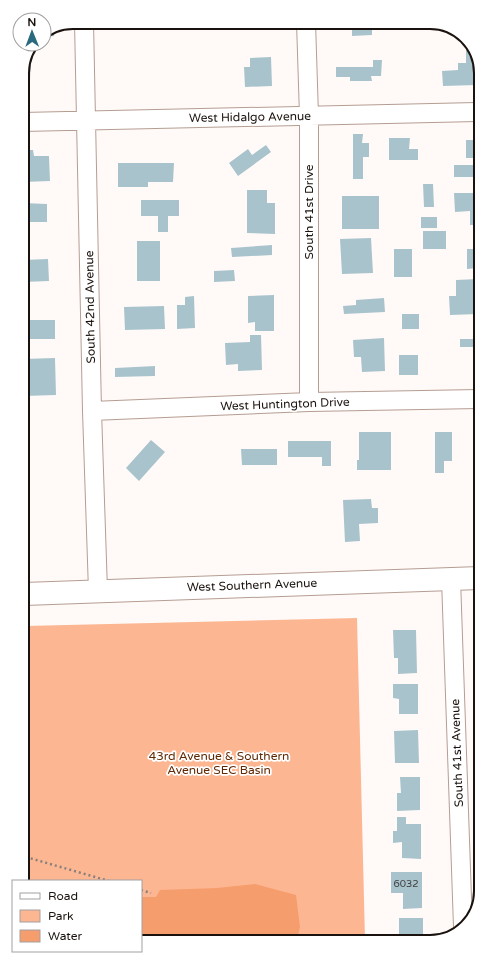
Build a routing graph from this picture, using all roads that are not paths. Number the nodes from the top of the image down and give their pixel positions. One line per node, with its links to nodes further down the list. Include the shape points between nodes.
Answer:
1 (84, 29): 5 (street, South 42nd Avenue)
2 (306, 29): 4 (street, South 41st Drive)
3 (474, 112): 4 (street, West Hidalgo Avenue)
4 (309, 116): 5 (street, West Hidalgo Avenue); 8 (street, South 41st Drive)
5 (86, 121): 6 (street, West Hidalgo Avenue); 9 (street, South 42nd Avenue)
6 (29, 122)
7 (474, 399): 8 (street, West Huntington Drive)
8 (309, 402): 9 (street, West Huntington Drive)
9 (92, 411): 12 (street, South 42nd Avenue)
10 (474, 578): 11 (main road, West Southern Avenue)
11 (451, 579): 12 (main road, West Southern Avenue); 14 (street, South 41st Avenue)
12 (98, 591): 13 (main road, West Southern Avenue)
13 (29, 594)
14 (463, 920)

